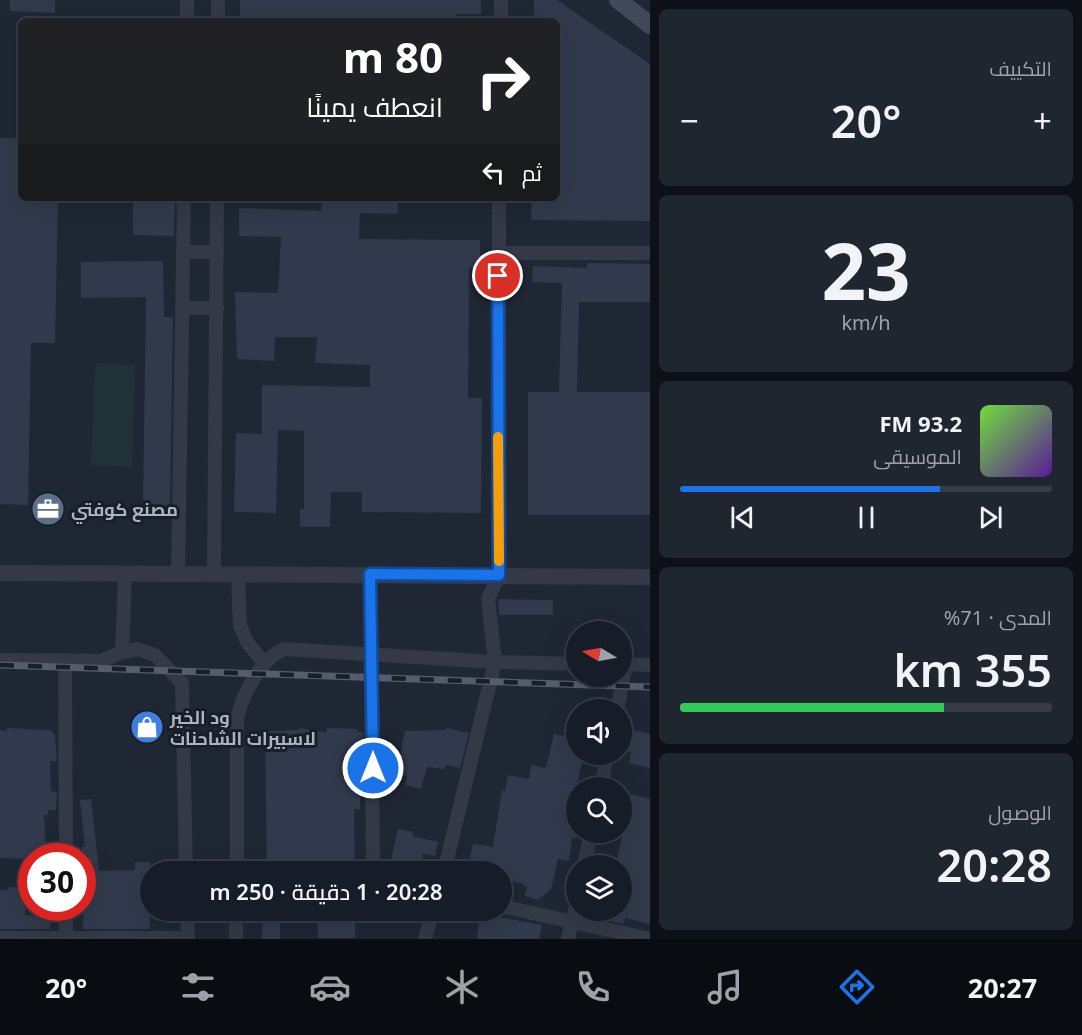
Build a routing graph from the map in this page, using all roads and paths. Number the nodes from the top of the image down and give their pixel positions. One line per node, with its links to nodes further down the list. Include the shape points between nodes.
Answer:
1 (187, 0): 5 (street)
2 (218, 0): 6 (street)
3 (501, 0): 7 (street)
4 (618, 0): 8 (main road)
5 (187, 18)
6 (218, 18)
7 (501, 18)
8 (650, 25)
9 (184, 201): 12 (street)
10 (217, 201): 13 (street)
11 (499, 201): 14 (street)
12 (183, 252): 13 (street); 16 (street)
13 (217, 252): 17 (street)
14 (498, 253): 15 (street); 24 (street)
15 (650, 253)
16 (182, 308): 17 (street); 20 (street)
17 (217, 308): 21 (street)
18 (0, 573): 19 (street)
19 (125, 574): 20 (street); 26 (street)
20 (177, 574): 21 (street)
21 (214, 574): 22 (street)
22 (238, 574): 23 (street); 31 (street, via 240,626)
23 (370, 574): 24 (street); 27 (street)
24 (499, 575): 25 (street); 30 (street, via 488,599)
25 (650, 577)
26 (122, 652): 29 (street, via 101,661); 36 (street, via 138,649 156,655 182,683)
27 (372, 655): 30 (street); 31 (street, via 284,649 273,653); 38 (street)
28 (0, 660): 29 (street)
29 (65, 661): 35 (street)
30 (495, 662): 32 (street); 39 (street)
31 (264, 663): 37 (street, via 242,701 237,718)
32 (566, 664)
33 (632, 664): 34 (street)
34 (650, 665)
35 (66, 843)
36 (186, 861)
37 (237, 861)
38 (373, 861)
39 (447, 861)
40 (512, 909): 45 (street)
41 (66, 921): 47 (street)
42 (187, 921): 48 (street)
43 (236, 921): 49 (street)
44 (430, 921): 50 (street)
45 (572, 923): 51 (street); 52 (street)
46 (0, 938): 47 (street)
47 (66, 938): 48 (street)
48 (188, 939)
49 (236, 939)
50 (425, 939)
51 (568, 939)
52 (650, 939)

